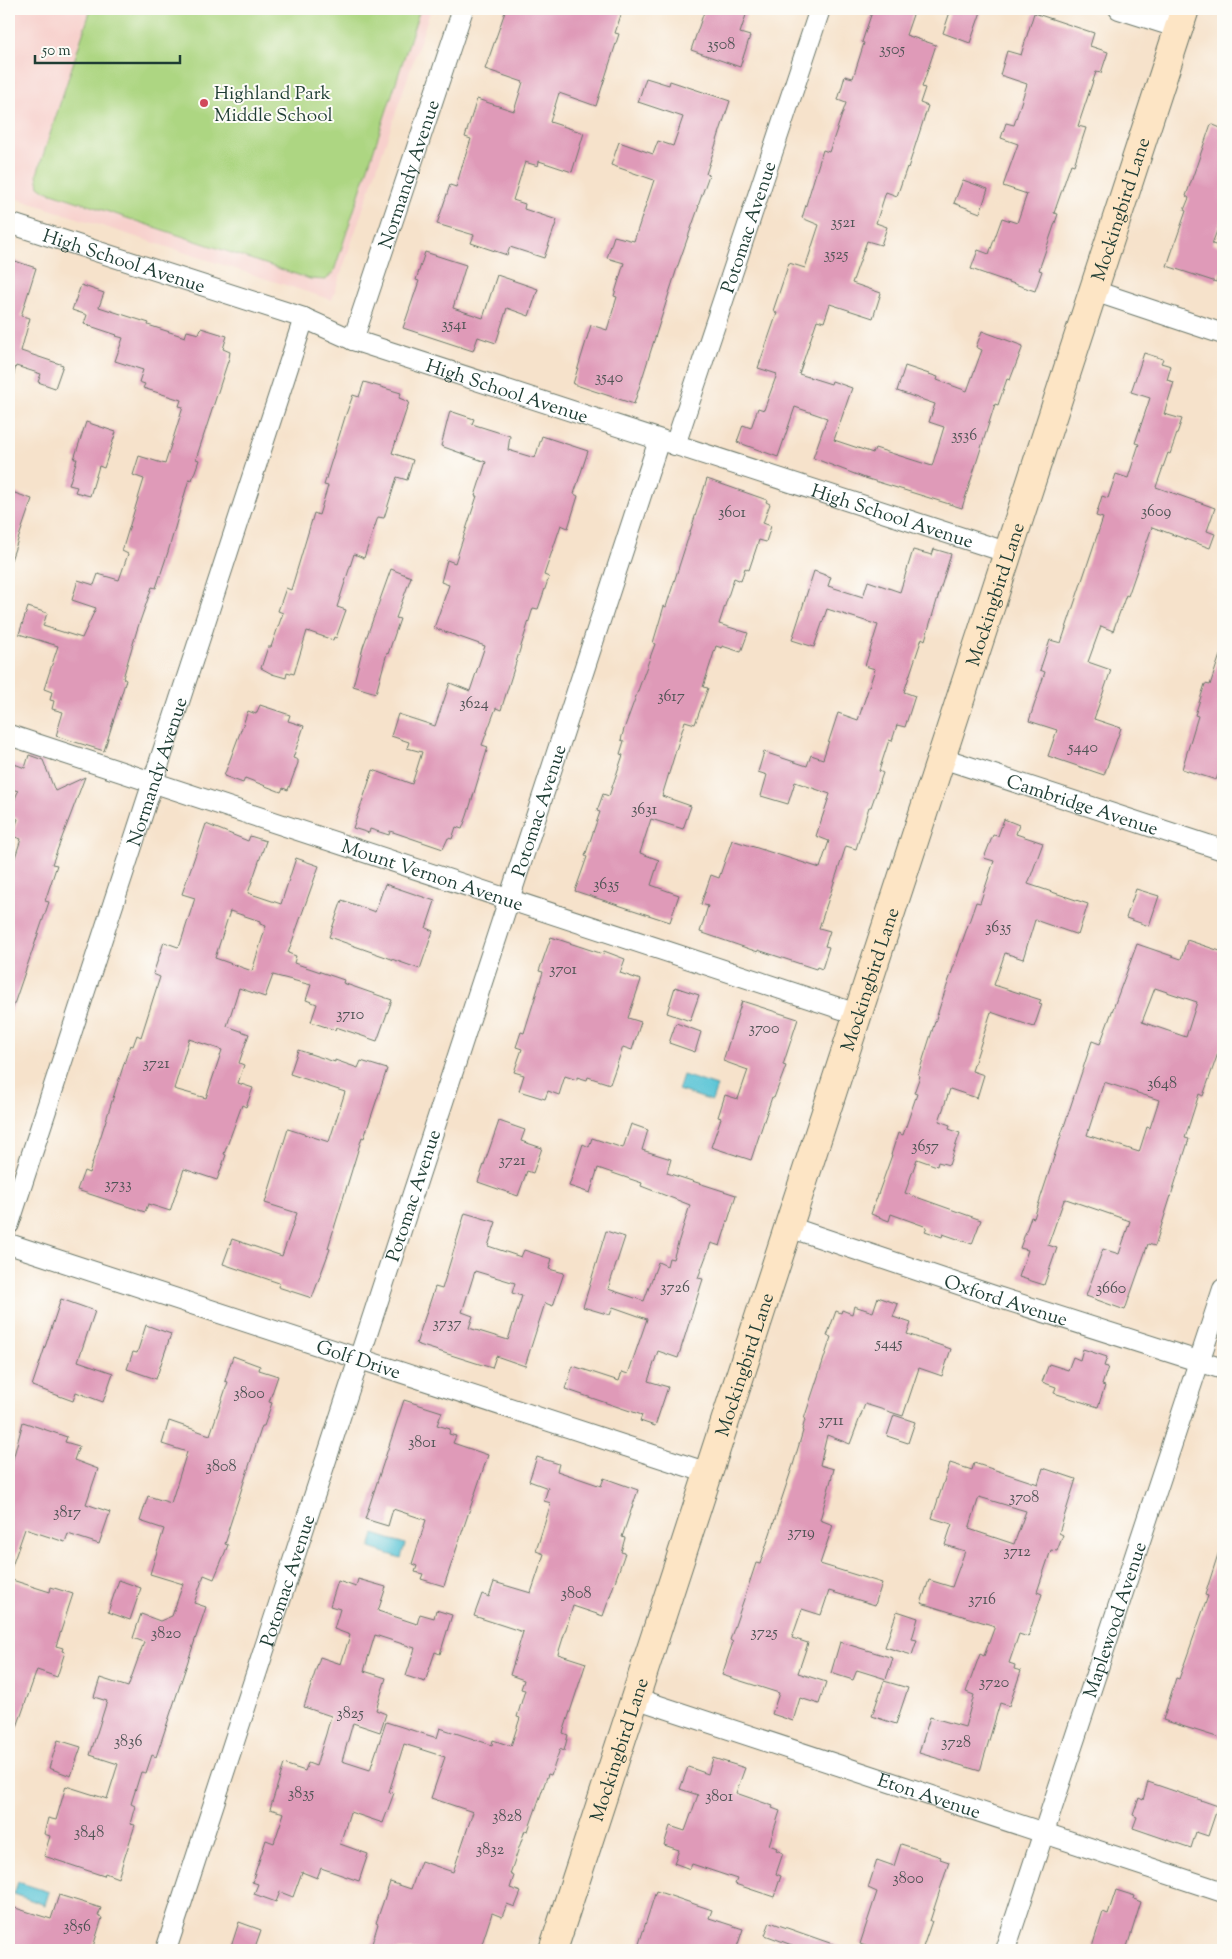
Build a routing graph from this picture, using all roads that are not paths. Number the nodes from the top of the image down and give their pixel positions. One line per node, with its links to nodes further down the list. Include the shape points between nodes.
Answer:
1 (463, 9): 9 (street, Normandy Avenue)
2 (820, 9): 10 (street, Potomac Avenue)
3 (1119, 9): 4 (street)
4 (1182, 19): 6 (main road, Mockingbird Lane)
5 (9, 223): 7 (street, High School Avenue)
6 (1094, 291): 8 (street); 11 (main road, Mockingbird Lane)
7 (304, 318): 9 (street, High School Avenue); 14 (street, Normandy Avenue)
8 (1223, 334)
9 (353, 340): 10 (street, High School Avenue)
10 (667, 442): 11 (street, High School Avenue); 16 (street, Potomac Avenue)
11 (1009, 553): 13 (main road, Mockingbird Lane)
12 (9, 735): 14 (street, Mount Vernon Avenue)
13 (942, 758): 15 (street, Cambridge Avenue); 17 (main road, Mockingbird Lane)
14 (153, 782): 16 (street, Mount Vernon Avenue); 18 (street, Normandy Avenue)
15 (1223, 850)
16 (510, 900): 17 (street, Mount Vernon Avenue); 22 (street, Potomac Avenue)
17 (857, 1014): 19 (main road, Mockingbird Lane)
18 (9, 1224)
19 (789, 1227): 23 (street, Oxford Avenue); 25 (main road, Mockingbird Lane)
20 (9, 1244): 22 (street, Golf Drive)
21 (1223, 1289): 23 (street, Maplewood Avenue)
22 (359, 1359): 25 (street, Golf Drive); 29 (street, Potomac Avenue)
23 (1200, 1361): 24 (street, Oxford Avenue); 27 (street, Maplewood Avenue)
24 (1223, 1369)
25 (708, 1473): 26 (main road, Mockingbird Lane)
26 (635, 1698): 27 (street, Eton Avenue); 30 (main road, Mockingbird Lane)
27 (1043, 1832): 28 (street, Eton Avenue); 31 (street, Maplewood Avenue)
28 (1223, 1892)
29 (166, 1950)
30 (553, 1950)
31 (1005, 1950)

